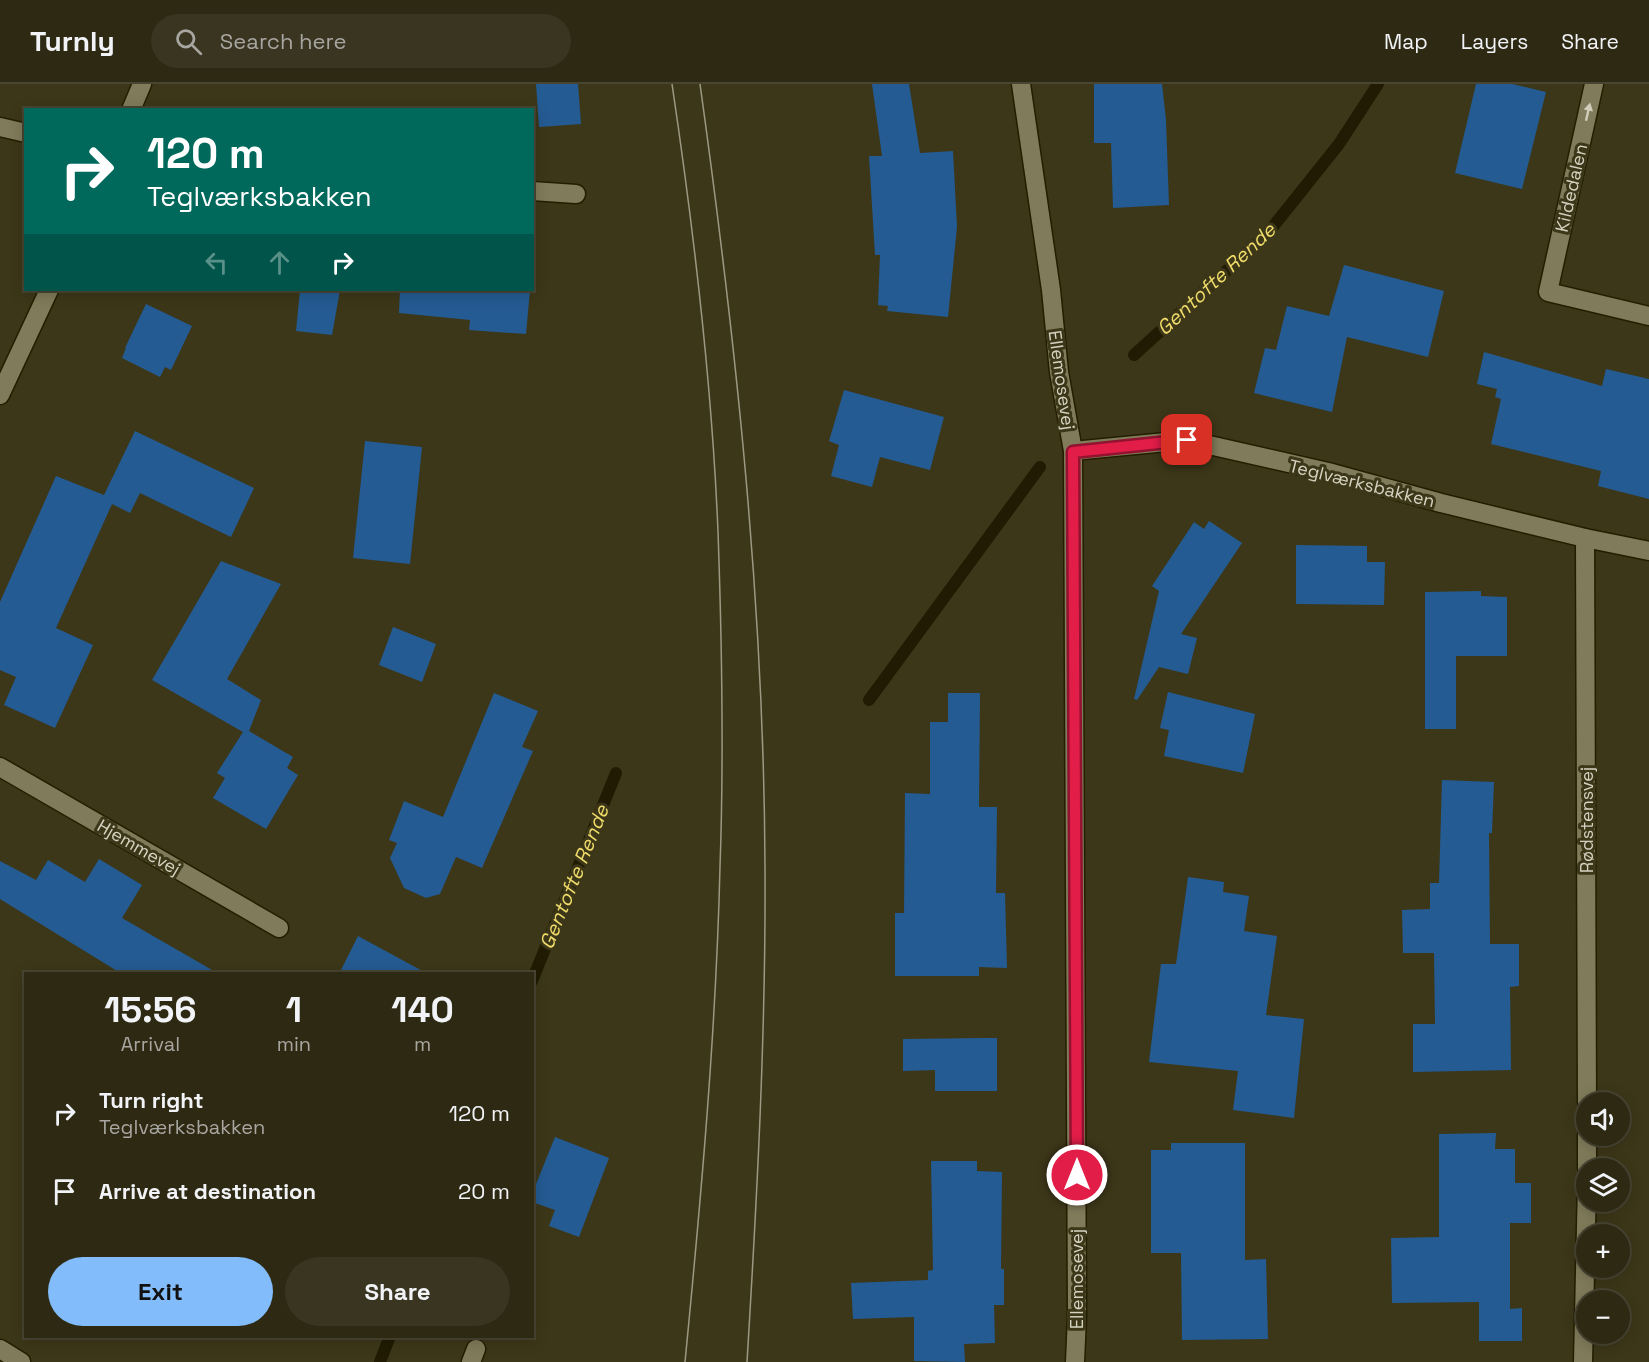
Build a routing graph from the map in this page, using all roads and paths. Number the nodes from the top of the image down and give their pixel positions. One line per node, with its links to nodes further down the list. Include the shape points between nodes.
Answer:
1 (142, 84): 4 (street)
2 (1021, 84): 12 (street, Ellemosevej)
3 (1594, 84): 10 (street, Kildedalen, one-way to 3, via 1548,292)
4 (132, 108)
5 (0, 127): 6 (street)
6 (24, 133)
7 (534, 191): 8 (street)
8 (576, 194)
9 (49, 291): 11 (street)
10 (1649, 316)
11 (0, 395)
12 (1073, 452): 13 (street, Teglværksbakken, via 1187,440); 21 (street, Ellemosevej)
13 (1585, 538): 14 (street, Teglværksbakken); 17 (street, Rødstensvej)
14 (1649, 551)
15 (0, 767): 16 (street, Hjemmevej)
16 (279, 928)
17 (1587, 1092)
18 (1586, 1212): 22 (street)
19 (0, 1349): 20 (street)
20 (21, 1362)
21 (1075, 1362)
22 (1583, 1362)

